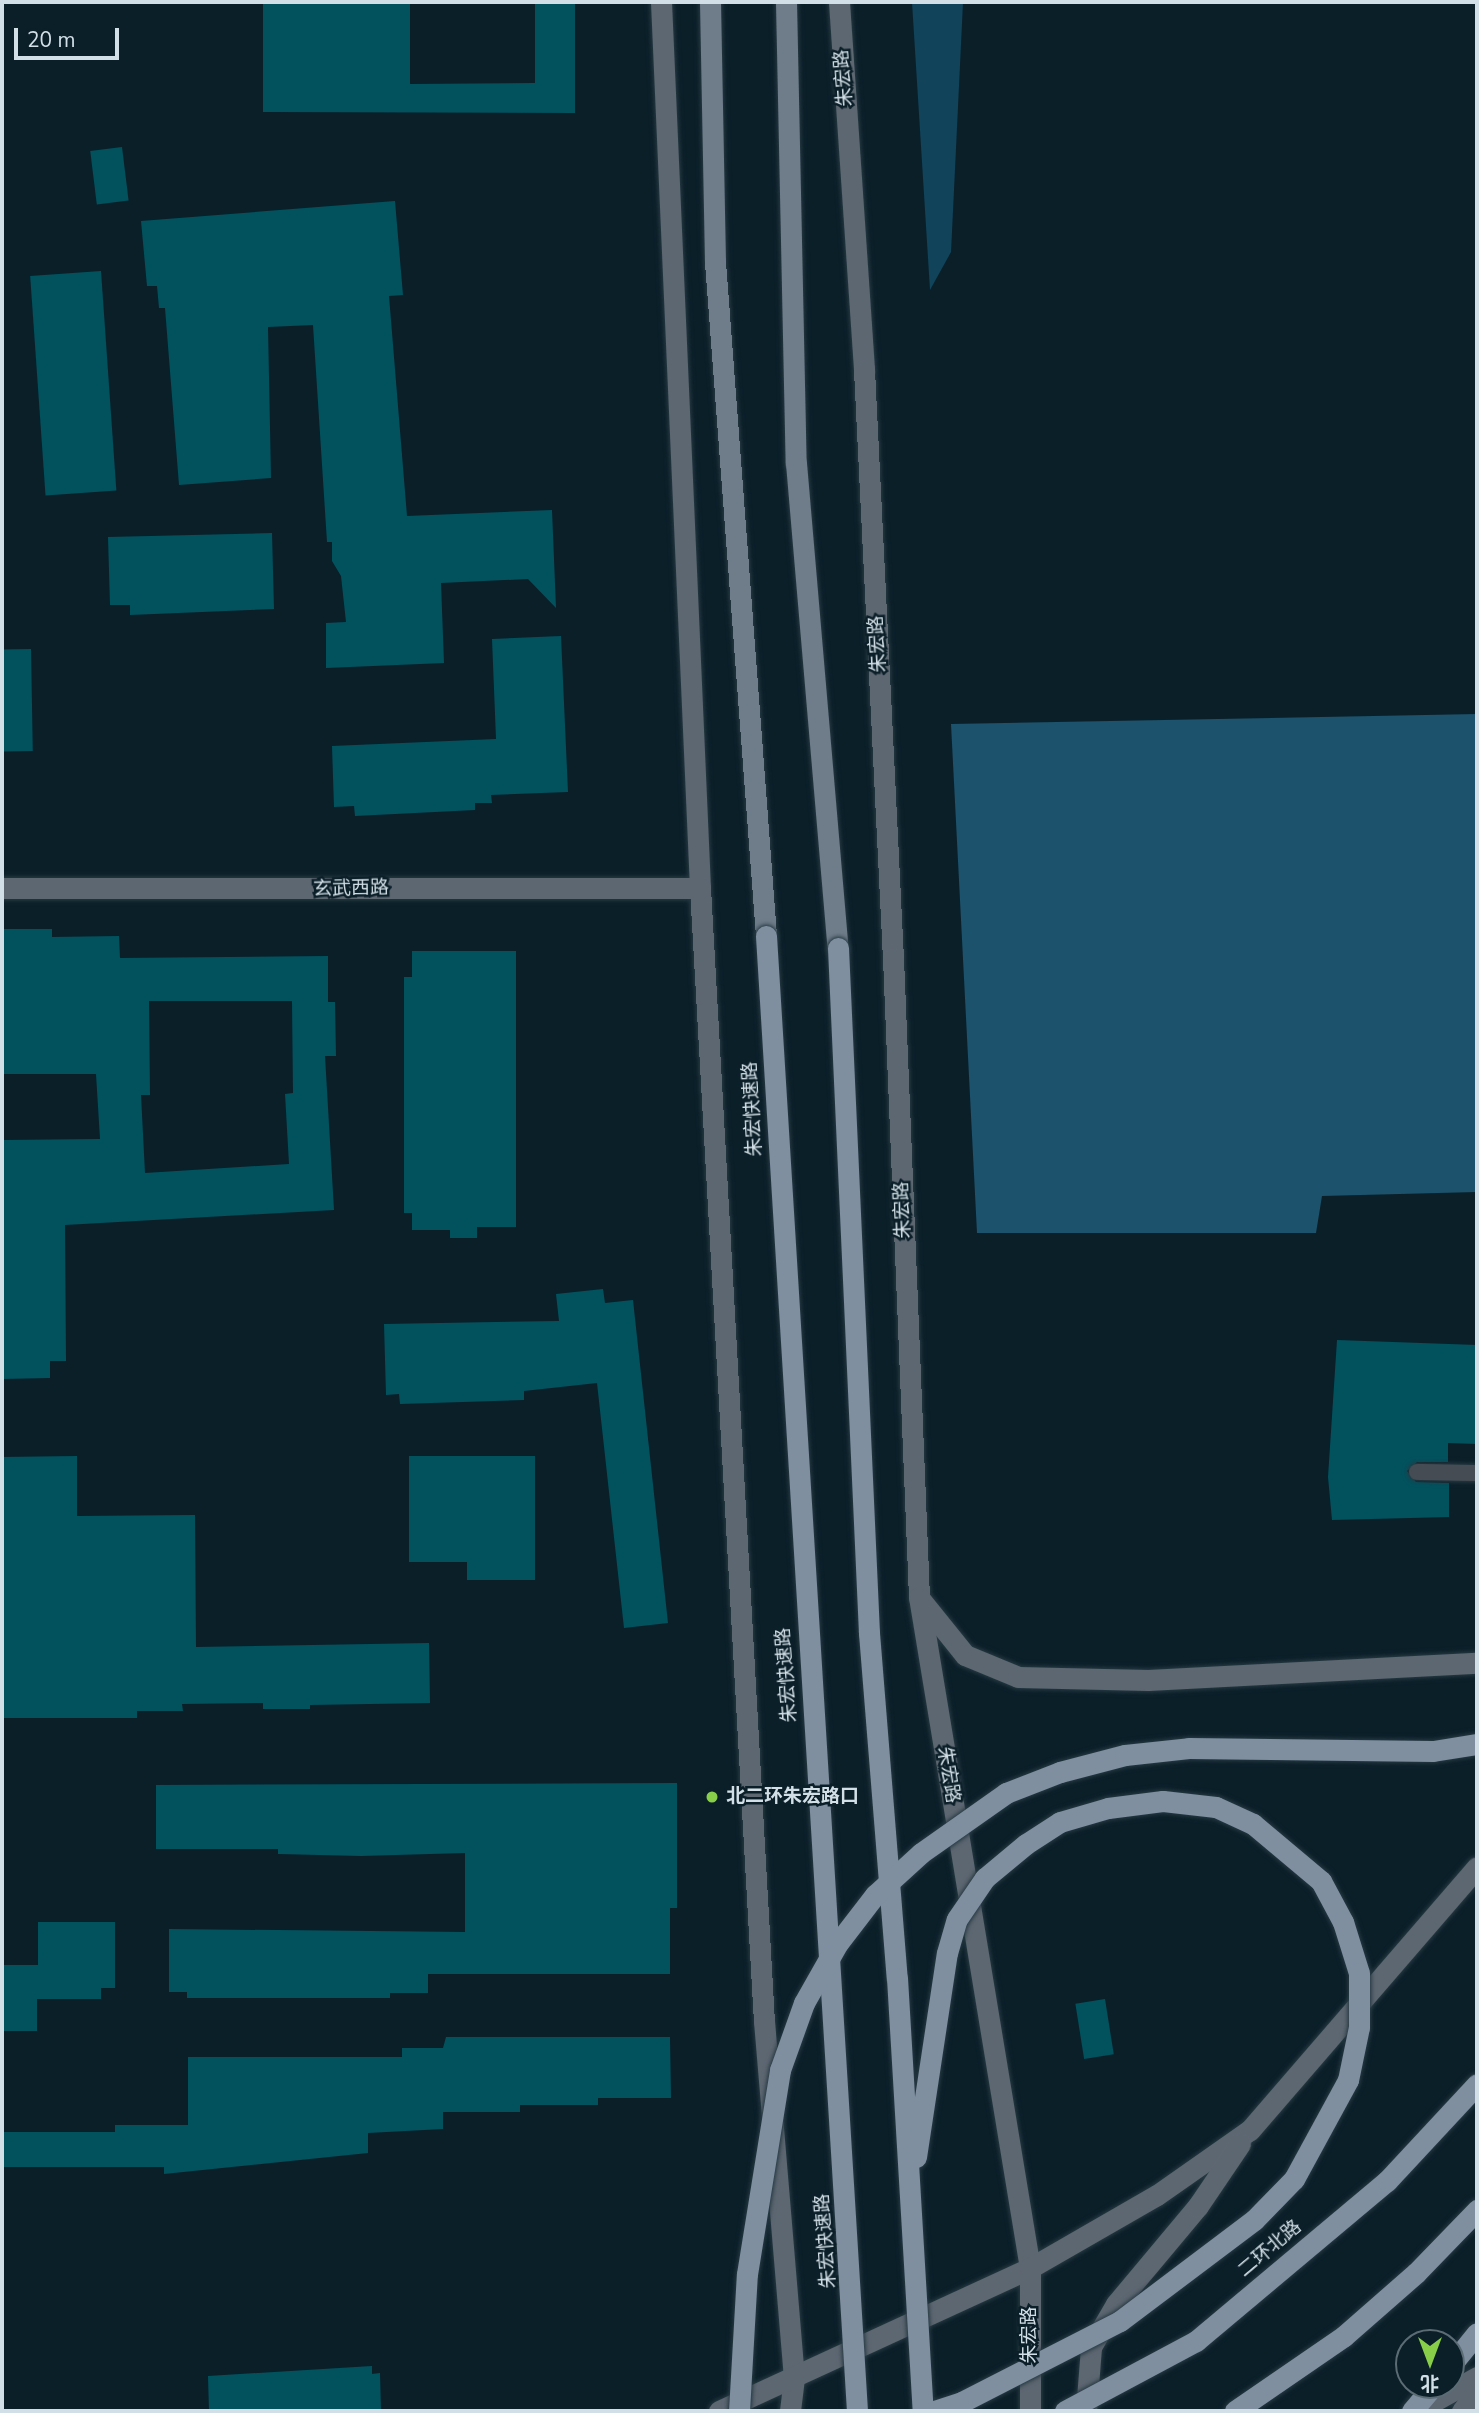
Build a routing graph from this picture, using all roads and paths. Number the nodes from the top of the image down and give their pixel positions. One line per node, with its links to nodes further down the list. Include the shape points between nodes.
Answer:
1 (661, 2): 6 (main road)
2 (710, 2): 7 (main road, via 715,262)
3 (786, 2): 8 (main road, via 796,463)
4 (839, 2): 11 (main road, 朱宏路, via 864,370 894,958)
5 (2, 888): 6 (main road, 玄武西路)
6 (700, 888): 23 (main road, via 764,2021)
7 (766, 936): 28 (highway, 朱宏快速路, bridge)
8 (838, 948): 17 (highway, bridge, via 869,1633)
9 (1417, 1472): 10 (lane)
10 (1477, 1473)
11 (919, 1597): 12 (main road, via 965,1655 1017,1677 1148,1680); 19 (main road, 朱宏路)
12 (1477, 1663)
13 (1477, 1744): 26 (highway, bridge, via 1433,1751 1189,1748 1125,1755 1060,1772 1006,1793 921,1853 876,1895 838,1943 803,2003 780,2070 747,2273)
14 (1477, 1867): 16 (main road)
15 (1477, 2084): 32 (highway, 二环北路, bridge, via 1387,2181 1196,2341)
16 (1250, 2130): 19 (main road, via 1157,2195); 33 (main road, via 1198,2206 1116,2304 1091,2347)
17 (910, 2190): 29 (highway, bridge); 30 (highway, bridge, via 947,1954 957,1919 985,1878 1026,1844 1060,1822 1108,1808 1163,1801 1216,1807 1265,1832 1321,1881 1343,1922 1359,1973 1359,2027 1348,2080 1294,2179 1254,2220 1120,2321 962,2402)
18 (1477, 2210): 34 (highway, via 1416,2273 1344,2336)
19 (1030, 2268): 23 (main road); 31 (main road, 朱宏路)
20 (1477, 2333): 21 (highway)
21 (1465, 2348)
22 (1477, 2377): 35 (main road)
23 (794, 2378): 25 (main road); 27 (main road)
24 (1477, 2392): 36 (main road)
25 (719, 2411)
26 (739, 2411)
27 (790, 2411)
28 (857, 2411)
29 (923, 2411)
30 (934, 2411)
31 (1030, 2411)
32 (1065, 2411)
33 (1086, 2411)
34 (1235, 2411)
35 (1414, 2411)
36 (1462, 2411)

